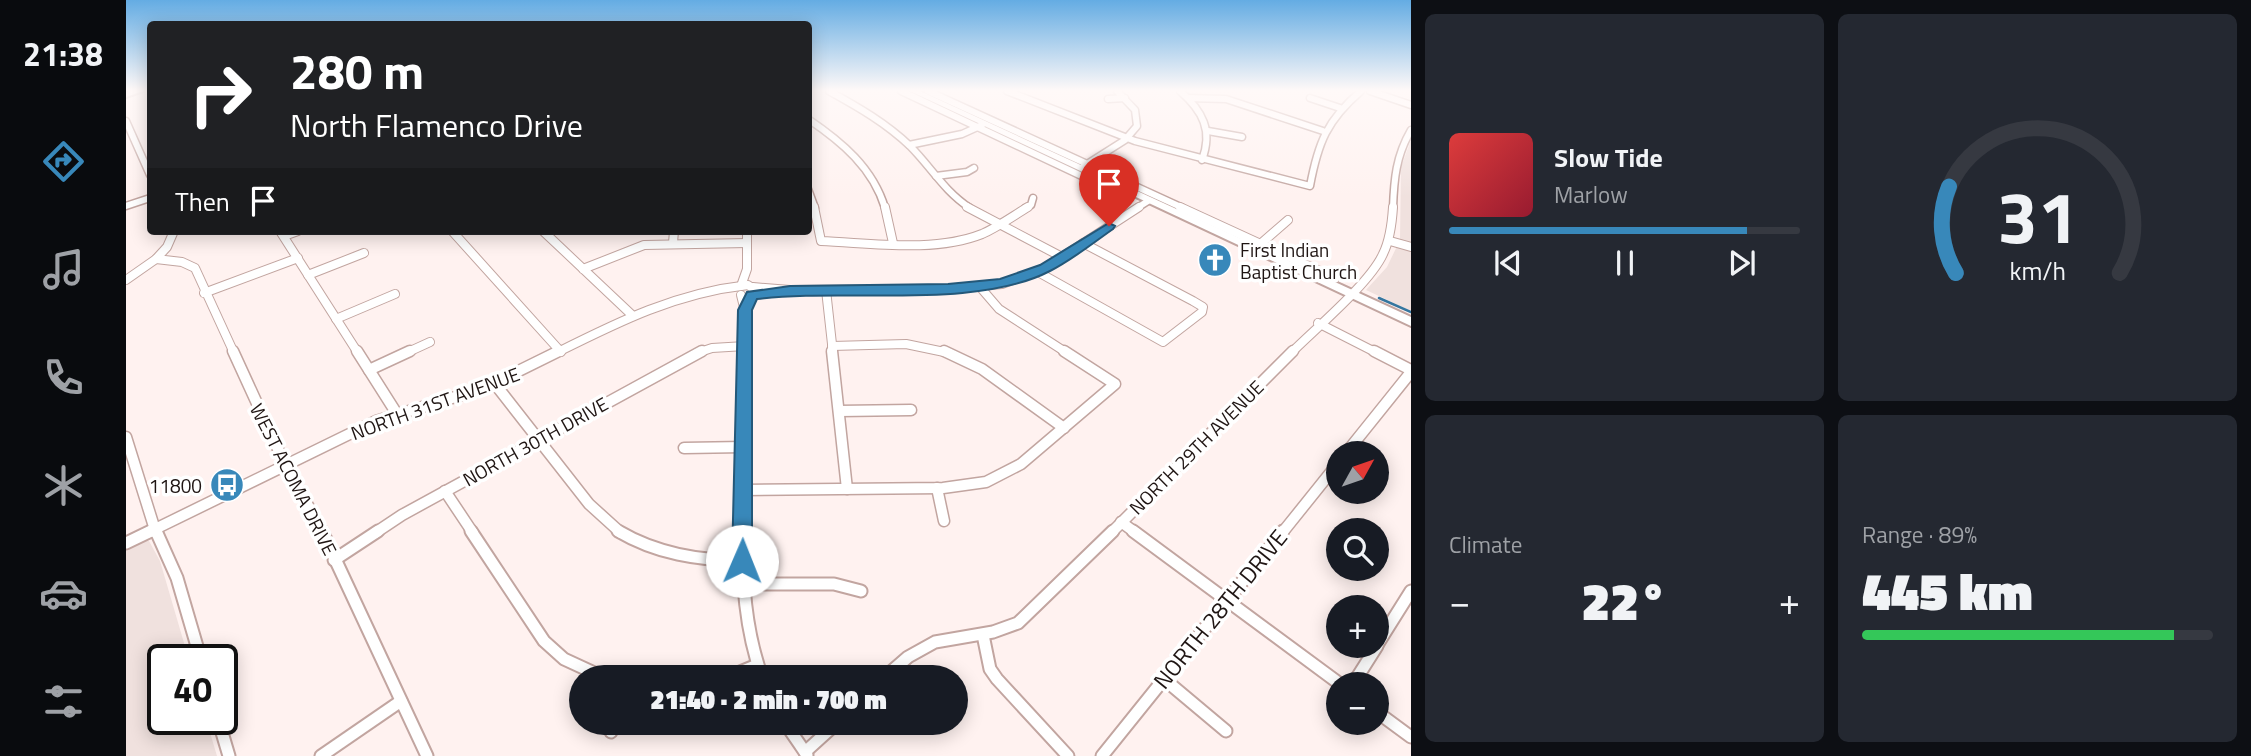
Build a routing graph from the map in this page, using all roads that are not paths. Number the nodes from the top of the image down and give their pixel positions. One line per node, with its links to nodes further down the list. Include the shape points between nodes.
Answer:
1 (128, 126): 19 (street)
2 (817, 126): 39 (street, via 841,144 878,188)
3 (885, 126): 16 (street)
4 (981, 126): 16 (street); 18 (main road); 22 (street, via 1107,188)
5 (997, 126): 18 (street)
6 (1097, 126): 15 (street)
7 (1137, 126): 15 (street)
8 (1207, 126): 12 (street)
9 (1309, 126): 13 (street)
10 (1326, 126): 13 (street)
11 (1411, 130): 36 (street, NORTH 29TH AVENUE, via 1396,159)
12 (1208, 131): 14 (street); 17 (street)
13 (1323, 131): 17 (street, via 1310,186)
14 (1242, 137)
15 (1128, 138): 17 (street); 18 (street)
16 (909, 145): 21 (street)
17 (1202, 160)
18 (1083, 166): 22 (main road); 41 (street)
19 (147, 168)
20 (974, 168): 21 (street)
21 (936, 176): 29 (street, via 960,201)
22 (1114, 185): 26 (main road)
23 (1033, 198): 29 (street, via 1031,205)
24 (147, 199): 27 (street)
25 (812, 201): 39 (street, via 821,241)
26 (1147, 201): 40 (street, NORTH 31ST AVENUE); 41 (main road)
27 (126, 206)
28 (1288, 220): 41 (street)
29 (1000, 224): 39 (street, via 963,239); 44 (street)
30 (172, 235): 46 (street)
31 (283, 235): 45 (street)
32 (456, 235): 65 (street)
33 (551, 235): 47 (street)
34 (674, 235): 37 (street)
35 (747, 235): 38 (street)
36 (1390, 241): 42 (street); 57 (street, NORTH 29TH AVENUE, via 1378,265)
37 (673, 243): 38 (street); 47 (street, via 628,249)
38 (747, 243): 53 (street)
39 (893, 243)
40 (1083, 243): 44 (street, NORTH 31ST AVENUE); 48 (street, via 1203,307 1202,312 1163,342)
41 (1257, 247): 50 (street); 57 (main road)
42 (1411, 247)
43 (364, 253): 49 (street)
44 (1062, 257): 48 (street, NORTH 31ST AVENUE)
45 (298, 258): 49 (street); 55 (street)
46 (156, 259): 51 (street); 55 (street, WEST ACOMA DRIVE, via 195,268)
47 (583, 269): 58 (street)
48 (1038, 272): 52 (street, NORTH 31ST AVENUE)
49 (308, 275): 59 (street)
50 (1335, 278)
51 (126, 280)
52 (980, 287): 54 (street, NORTH 31ST AVENUE); 72 (street, via 1008,315 1115,384)
53 (746, 290): 54 (street, NORTH 31ST AVENUE); 58 (street, NORTH 31ST AVENUE, via 680,297); 63 (street)
54 (826, 290): 64 (street)
55 (204, 293): 78 (street, WEST ACOMA DRIVE)
56 (395, 294): 59 (street)
57 (1349, 294): 60 (main road); 61 (street, NORTH 29TH AVENUE)
58 (633, 316): 65 (street, NORTH 31ST AVENUE)
59 (336, 319): 66 (street)
60 (1411, 322)
61 (1318, 323): 67 (street); 85 (street, NORTH 29TH AVENUE)
62 (430, 342): 66 (street)
63 (745, 346): 74 (street, NORTH 30TH DRIVE, via 699,351); 76 (street)
64 (832, 346): 70 (street); 72 (street, via 906,345 944,350 968,361)
65 (561, 352): 68 (street, NORTH 31ST AVENUE)
66 (369, 370): 71 (street)
67 (1411, 371): 75 (street)
68 (495, 384): 71 (street, NORTH 31ST AVENUE); 74 (street)
69 (911, 410): 70 (street)
70 (839, 411): 81 (street)
71 (397, 414): 78 (street, NORTH 31ST AVENUE)
72 (1064, 428): 80 (street, via 1001,476 974,485)
73 (126, 437): 86 (street)
74 (539, 439): 83 (street, NORTH 30TH DRIVE); 89 (street, via 598,514 631,538 692,558)
75 (1356, 441)
76 (744, 447): 77 (street); 82 (street)
77 (684, 449)
78 (286, 465): 86 (street, NORTH 31ST AVENUE); 88 (street, WEST ACOMA DRIVE)
79 (1326, 478): 93 (street, NORTH 28TH DRIVE)
80 (937, 488): 81 (street); 84 (street)
81 (847, 489): 82 (street)
82 (743, 490): 89 (street)
83 (445, 491): 88 (street, NORTH 30TH DRIVE); 97 (street, via 544,641)
84 (944, 521)
85 (1121, 522): 93 (street); 95 (street, NORTH 29TH AVENUE, via 1027,617 1003,632)
86 (154, 528): 87 (street, NORTH 31ST AVENUE); 96 (street, via 172,563)
87 (126, 542)
88 (334, 560): 102 (street, WEST ACOMA DRIVE)
89 (742, 561): 90 (street)
90 (742, 584): 91 (street, via 834,584); 98 (street)
91 (860, 591)
92 (1411, 591): 94 (street)
93 (1227, 601): 100 (street); 101 (street, NORTH 28TH DRIVE)
94 (1389, 627)
95 (982, 635): 99 (street, NORTH 29TH AVENUE, via 953,637 925,646); 113 (street, via 997,679)
96 (196, 644)
97 (576, 665)
98 (758, 665)
99 (898, 665)
100 (1326, 674)
101 (1164, 679): 104 (street); 114 (street, NORTH 28TH DRIVE)
102 (401, 701): 111 (street); 112 (street, WEST ACOMA DRIVE)
103 (1389, 721): 108 (street)
104 (1226, 731)
105 (223, 735): 110 (street)
106 (794, 735): 109 (street)
107 (825, 735): 109 (street)
108 (1411, 737)
109 (807, 754)
110 (229, 756)
111 (321, 756)
112 (427, 756)
113 (1068, 756)
114 (1102, 756)

